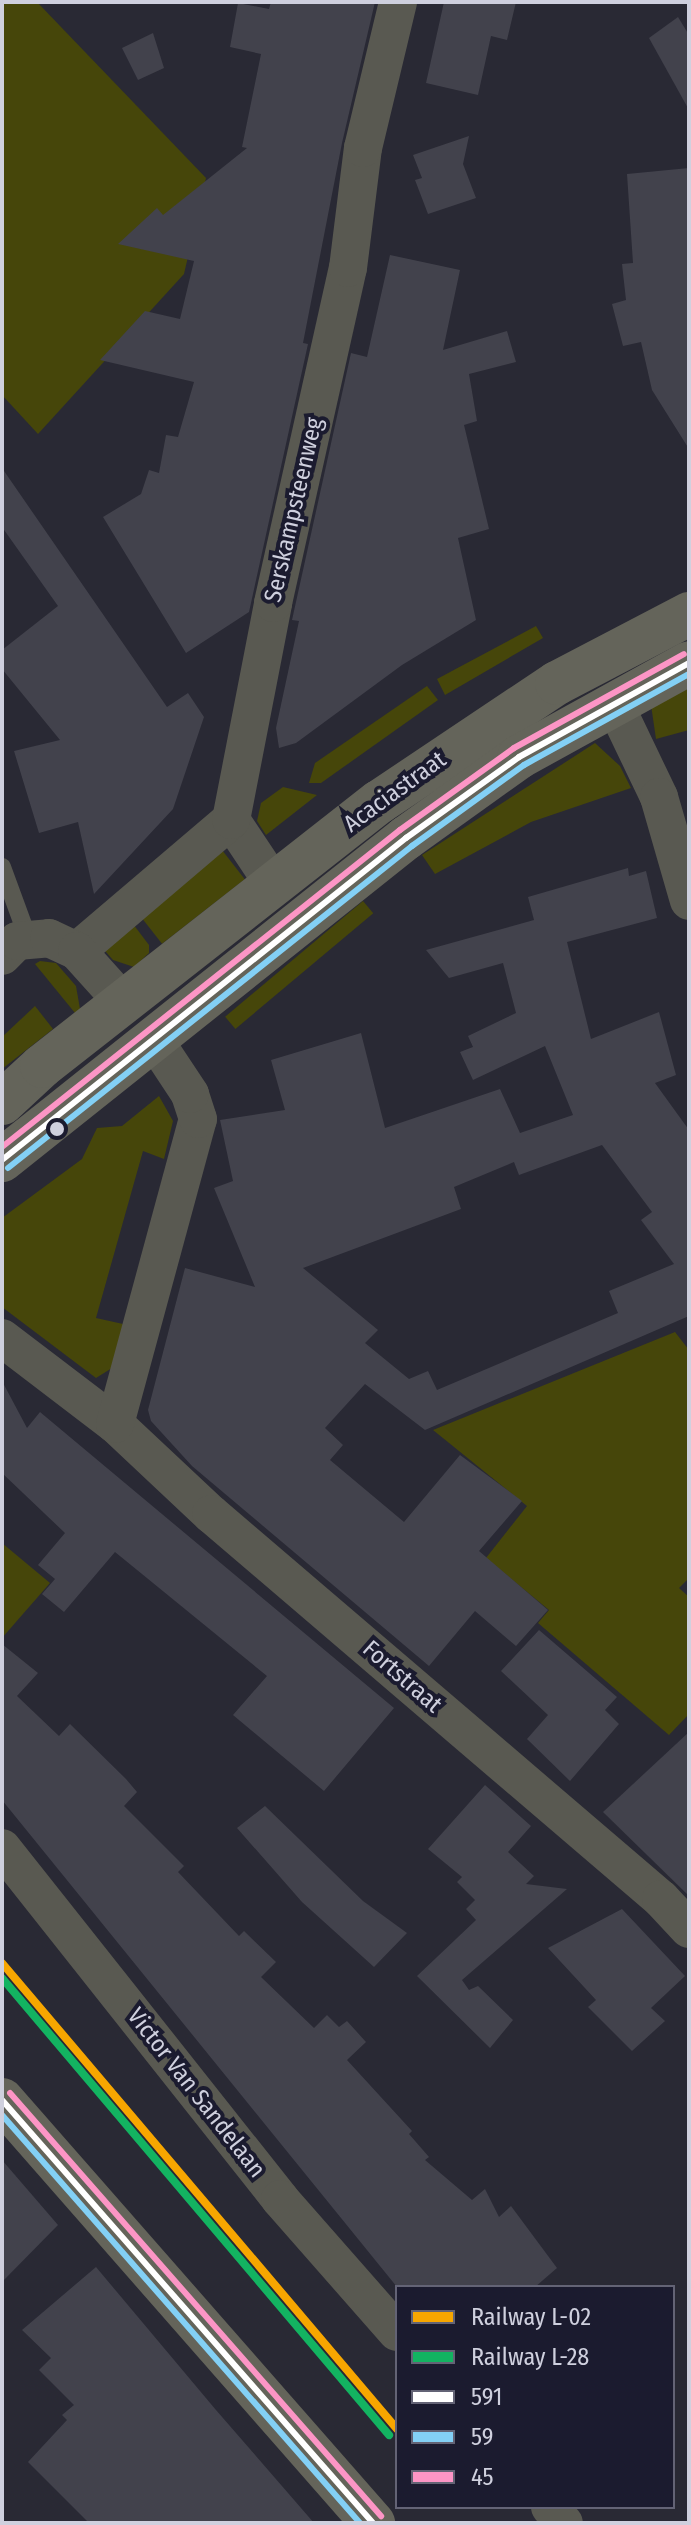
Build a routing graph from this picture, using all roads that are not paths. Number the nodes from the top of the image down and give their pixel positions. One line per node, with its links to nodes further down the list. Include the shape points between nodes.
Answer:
1 (398, 2): 5 (street, Serskampsteenweg, via 363,148 348,268)
2 (689, 614): 7 (main road, Acaciastraat, via 557,683 487,727)
3 (689, 663): 4 (main road, Acaciastraat)
4 (614, 703): 8 (street, via 659,797); 12 (main road, Acaciastraat, via 519,757 418,829)
5 (231, 820): 7 (street); 10 (street)
6 (2, 867): 9 (lane)
7 (273, 883): 11 (main road, Acaciastraat)
8 (689, 901)
9 (15, 947): 10 (street, via 49,938)
10 (77, 951): 11 (street)
11 (123, 1002): 13 (main road, Acaciastraat)
12 (153, 1038): 14 (main road, Acaciastraat); 16 (street, via 190,1094 198,1119)
13 (2, 1103)
14 (2, 1160)
15 (2, 1338): 16 (street, Fortstraat)
16 (115, 1424): 18 (street, Fortstraat, via 211,1514 661,1899)
17 (2, 1848): 20 (street, Victor Van Sandelaan, via 280,2199)
18 (689, 1929)
19 (2, 2100): 21 (main road)
20 (395, 2330)
21 (373, 2523)

